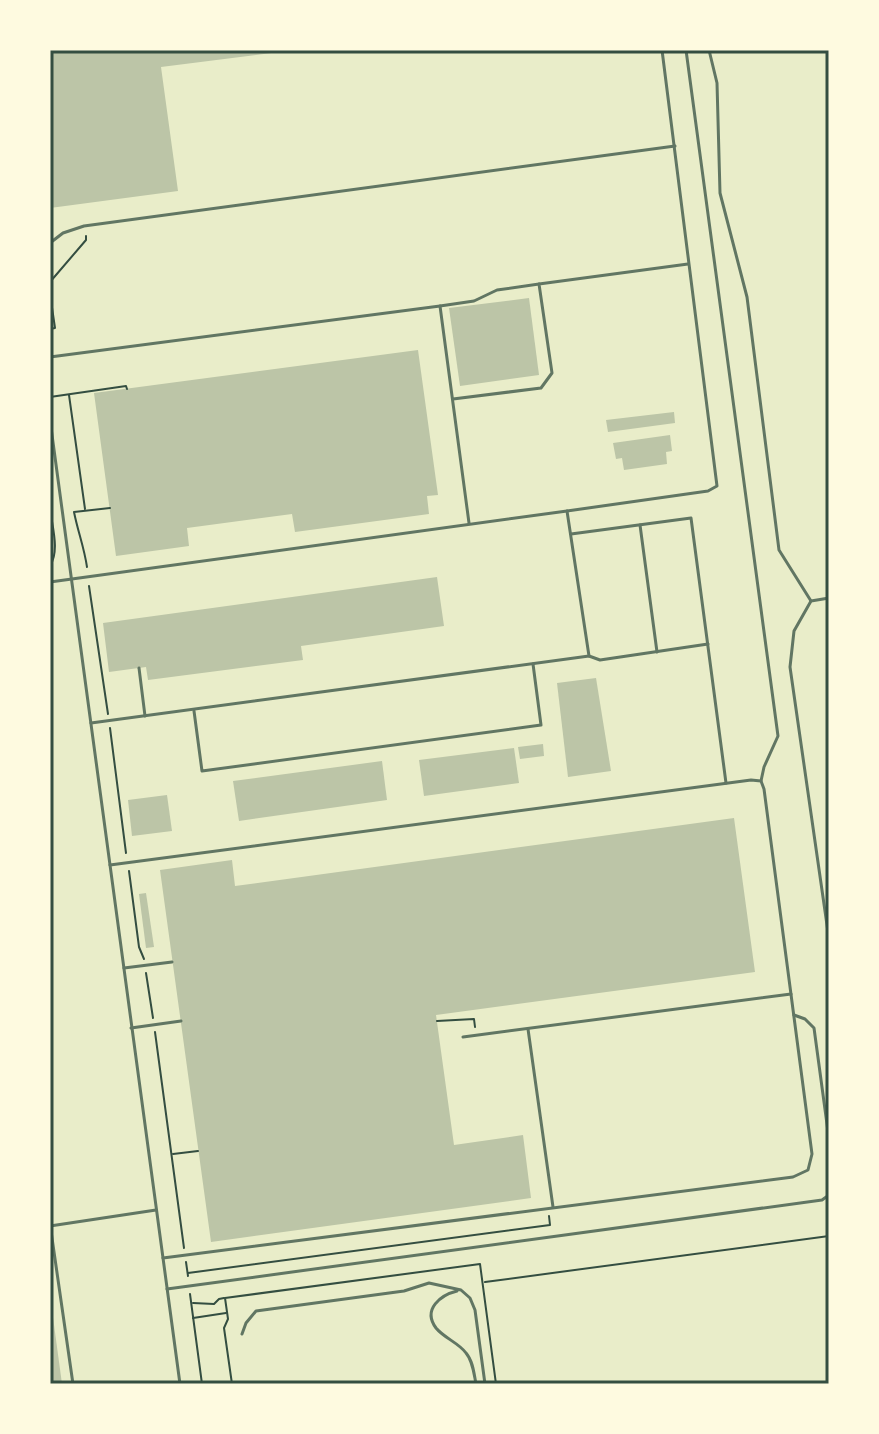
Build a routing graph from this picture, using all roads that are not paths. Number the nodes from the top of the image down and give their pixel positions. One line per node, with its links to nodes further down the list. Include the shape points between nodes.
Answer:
1 (662, 50): 4 (lane)
2 (686, 50): 28 (lane, via 778,736)
3 (709, 50): 19 (lane, via 717,83 720,193 747,297 779,550)
4 (675, 146): 5 (lane, via 84,226); 6 (lane)
5 (50, 243)
6 (690, 264): 7 (lane); 12 (lane, via 717,486)
7 (539, 284): 8 (lane); 10 (lane, via 552,373 541,388)
8 (440, 306): 9 (lane); 10 (lane)
9 (50, 357)
10 (453, 399): 13 (lane)
11 (50, 420): 16 (lane)
12 (567, 511): 13 (lane); 15 (lane)
13 (469, 525): 16 (lane)
14 (640, 525): 15 (lane); 20 (lane, via 691,518); 21 (lane)
15 (571, 534): 22 (lane)
16 (71, 579): 17 (lane); 27 (lane)
17 (50, 582)
18 (829, 598): 19 (lane)
19 (811, 601): 31 (lane, via 794,631 790,667)
20 (708, 644): 21 (lane); 29 (lane)
21 (657, 652): 22 (lane, via 600,660)
22 (589, 656): 23 (lane)
23 (533, 664): 25 (lane); 25 (lane, via 541,725 202,771)
24 (139, 668): 26 (lane)
25 (193, 709): 26 (lane)
26 (145, 716): 27 (lane)
27 (91, 723): 30 (lane)
28 (761, 781): 29 (lane); 34 (lane)
29 (727, 783): 30 (lane)
30 (110, 865): 33 (lane)
31 (829, 939)
32 (172, 962): 33 (lane)
33 (124, 968): 37 (lane)
34 (791, 994): 35 (lane); 38 (lane)
35 (793, 1015): 40 (lane, via 814,1028); 42 (lane, via 812,1154 808,1170 793,1177)
36 (181, 1021): 37 (lane)
37 (131, 1028): 43 (lane)
38 (528, 1029): 39 (lane); 42 (lane)
39 (463, 1037)
40 (829, 1139)
41 (829, 1195): 46 (lane)
42 (551, 1208): 45 (lane)
43 (156, 1210): 44 (lane); 45 (lane)
44 (50, 1225): 49 (lane)
45 (163, 1258): 46 (lane)
46 (167, 1289): 50 (lane)
47 (461, 1290): 48 (lane, via 429,1283 256,1311); 51 (lane, via 444,1294 431,1313 436,1327 466,1353); 52 (lane, via 475,1310)
48 (242, 1334)
49 (73, 1384)
50 (180, 1384)
51 (476, 1384)
52 (485, 1384)

